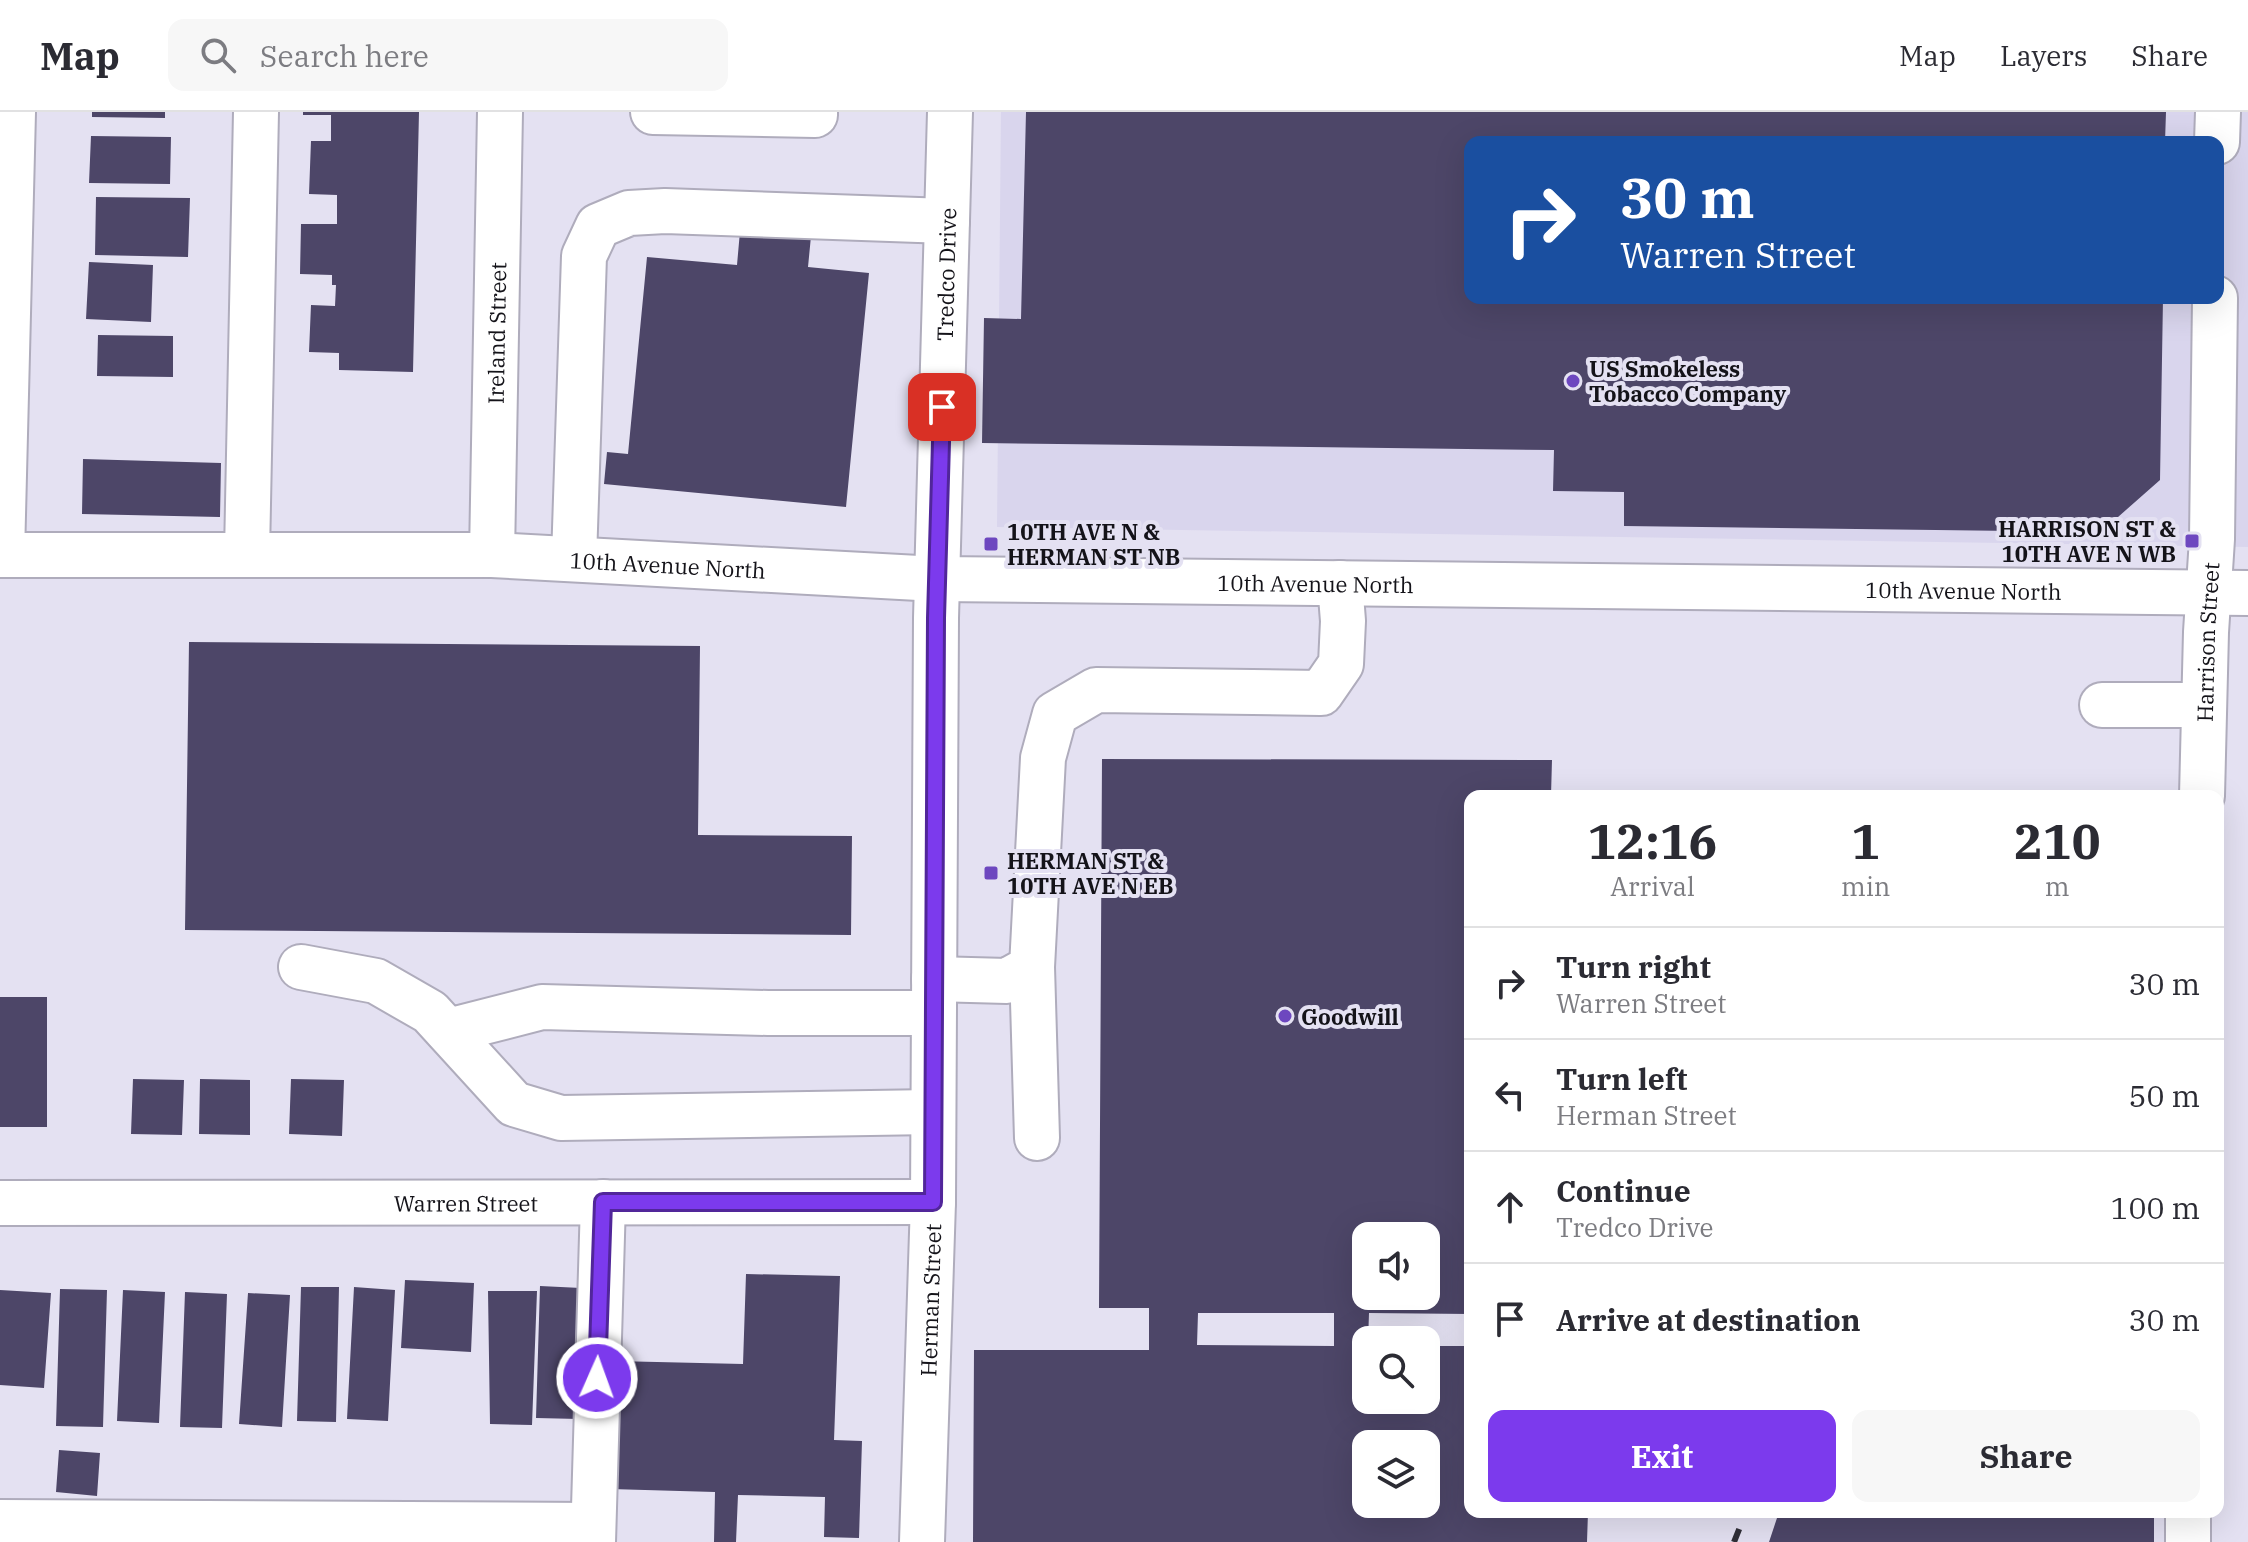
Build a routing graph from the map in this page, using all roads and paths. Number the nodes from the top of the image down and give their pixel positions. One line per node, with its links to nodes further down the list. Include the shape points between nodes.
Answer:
1 (13, 112): 13 (street)
2 (256, 112): 12 (street)
3 (500, 112): 14 (street, Ireland Street)
4 (653, 112): 8 (street)
5 (815, 112): 8 (street)
6 (950, 112): 10 (street, Tredco Drive)
7 (2218, 112): 9 (street)
8 (700, 113)
9 (2217, 136)
10 (947, 221): 15 (street, via 665,211 629,213 598,226 584,256); 16 (street, Tredco Drive)
11 (2215, 304): 18 (street, Harrison Street, via 2212,539)
12 (247, 553): 13 (street, 10th Avenue North); 14 (street, 10th Avenue North)
13 (1, 555)
14 (492, 555): 15 (street, 10th Avenue North)
15 (574, 559): 16 (street, 10th Avenue North)
16 (937, 579): 17 (street, 10th Avenue North); 24 (street, Herman Street)
17 (1340, 583): 18 (street, 10th Avenue North); 23 (street, via 1341,664 1321,693 1096,690 1055,714 1043,758)
18 (2228, 593): 20 (street, Harrison Street)
19 (2102, 705): 20 (street)
20 (2204, 705): 21 (street, Harrison Street)
21 (2202, 790)
22 (301, 967): 25 (street, via 376,981 430,1012)
23 (1032, 967): 24 (street, via 1007,981); 27 (street)
24 (933, 996): 25 (street, via 768,1013 542,1007); 26 (street, Herman Street)
25 (448, 1031): 26 (street, via 514,1104 561,1118)
26 (932, 1112): 29 (street, Herman Street)
27 (1037, 1138)
28 (603, 1202): 29 (street, Warren Street); 30 (street, Warren Street); 33 (street)
29 (933, 1202): 34 (street, Herman Street)
30 (0, 1203)
31 (2188, 1518): 35 (street)
32 (0, 1522): 33 (street)
33 (593, 1534)
34 (922, 1542)
35 (2188, 1542)

